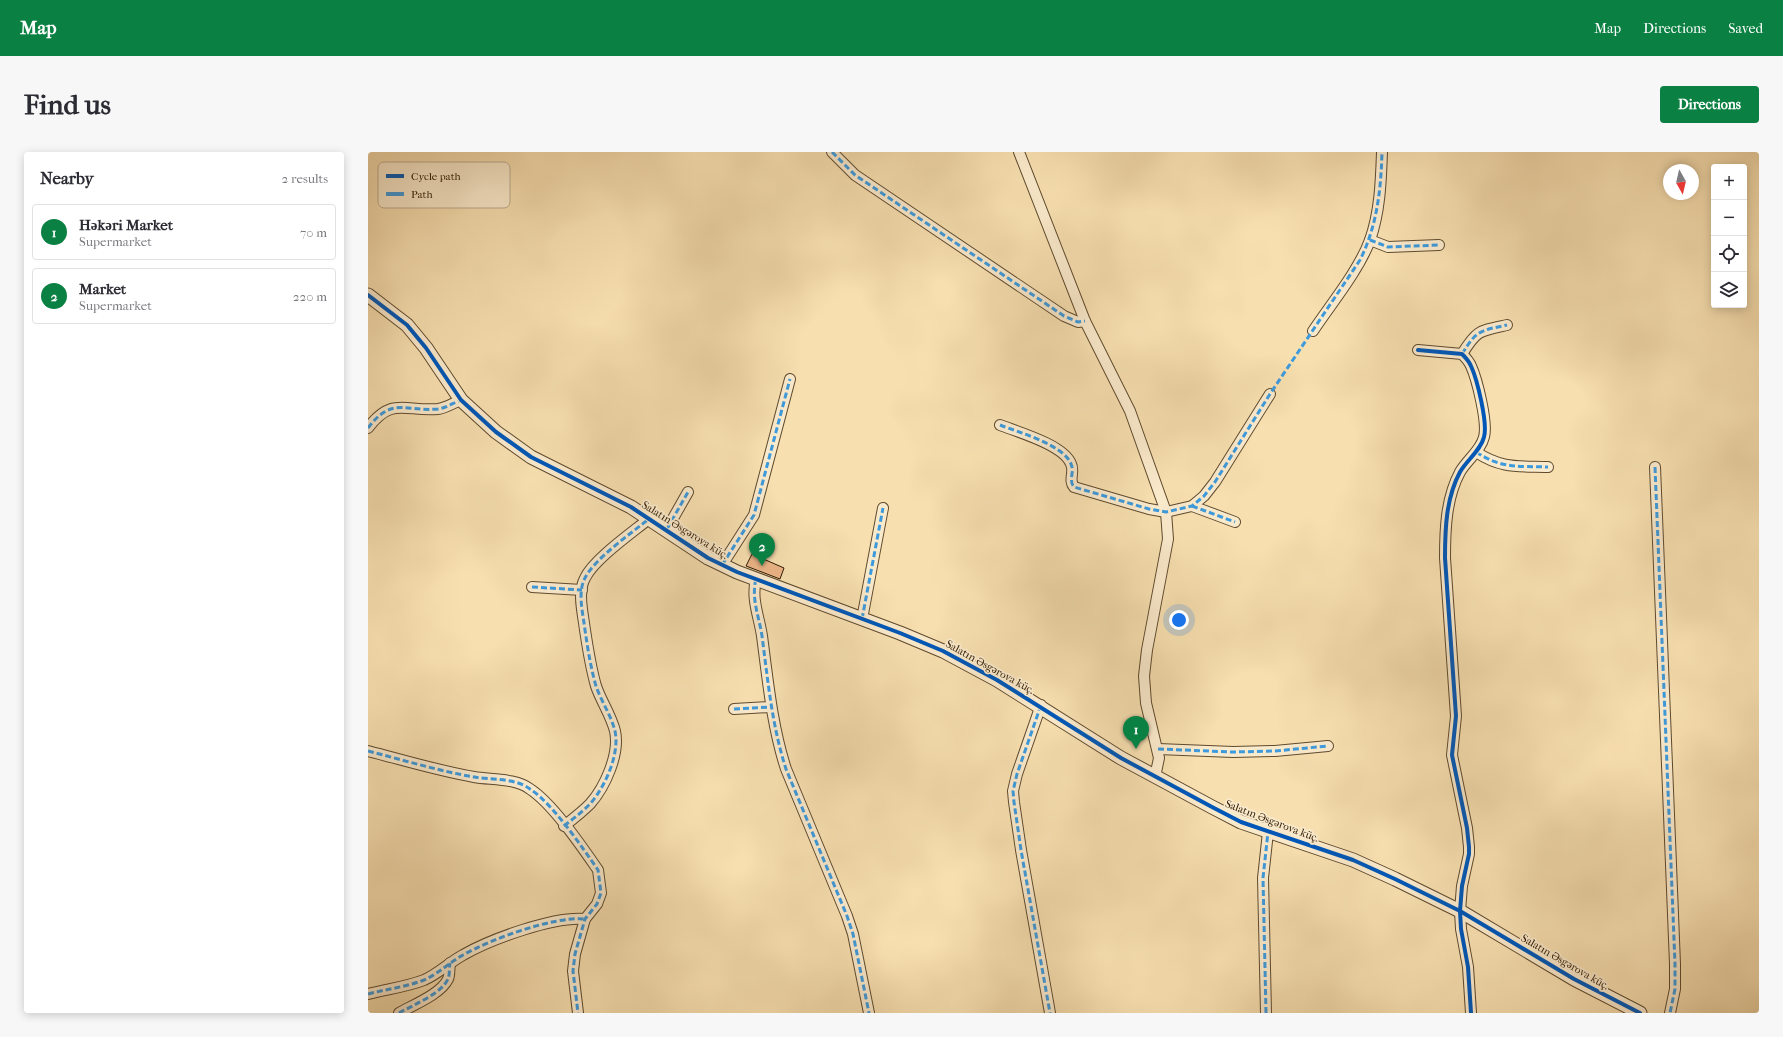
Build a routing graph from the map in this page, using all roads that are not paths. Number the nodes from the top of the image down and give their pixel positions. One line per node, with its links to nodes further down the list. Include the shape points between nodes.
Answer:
1 (832, 152): 7 (street, via 855,175 1064,316 1072,321)
2 (1019, 152): 7 (street)
3 (1382, 152): 4 (street, via 1377,215)
4 (1370, 240): 5 (street, via 1388,247); 9 (street)
5 (1439, 245)
6 (368, 295): 14 (street, Salatın Əsgərova küç., via 418,336)
7 (1085, 321): 23 (street, via 1127,405)
8 (1507, 325): 11 (street, via 1474,335)
9 (1314, 331)
10 (1418, 350): 11 (street)
11 (1462, 354): 17 (street, via 1476,377 1485,425 1484,437)
12 (790, 379): 27 (street, via 754,515)
13 (1270, 394): 21 (street, via 1215,482)
14 (461, 400): 16 (street, via 445,408 387,410 380,413); 24 (street, Salatın Əsgərova küç., via 483,422 531,457)
15 (1000, 425): 23 (street, via 1064,453 1072,464 1071,481 1074,488)
16 (368, 428)
17 (1476, 452): 18 (street, via 1490,461 1507,465); 41 (street, via 1468,459 1460,473 1446,517 1445,533 1456,716 1452,755 1469,847)
18 (1548, 466)
19 (1655, 467): 52 (street, via 1676,964 1675,989)
20 (688, 492): 26 (street)
21 (1192, 506): 23 (street); 25 (street)
22 (883, 508): 31 (street)
23 (1166, 512): 36 (street, via 1168,539 1144,676 1146,703)
24 (650, 518): 26 (street, Salatın Əsgərova küç.); 30 (street, via 594,566 585,578)
25 (1235, 522)
26 (667, 529): 27 (street, Salatın Əsgərova küç.)
27 (722, 565): 28 (street, Salatın Əsgərova küç.)
28 (756, 579): 31 (street, Salatın Əsgərova küç.); 33 (street, via 754,599)
29 (532, 587): 30 (street)
30 (582, 590): 39 (street, via 590,662 596,688 613,723 616,745 611,765 597,793 580,813)
31 (862, 619): 32 (street, Salatın Əsgərova küç., via 943,651)
32 (1041, 706): 38 (street, Salatın Əsgərova küç.); 48 (street, via 1016,774 1014,796)
33 (770, 707): 34 (street); 47 (street, via 786,769 853,934)
34 (734, 709)
35 (1328, 746): 36 (street, via 1233,752)
36 (1158, 749): 38 (street, via 1158,768)
37 (368, 752): 39 (street, via 529,788)
38 (1155, 777): 40 (street, Salatın Əsgərova küç., via 1212,807)
39 (564, 826): 42 (street, via 598,870 600,878 597,904)
40 (1268, 832): 41 (street, Salatın Əsgərova küç., via 1373,868); 49 (street, via 1263,878)
41 (1460, 912): 50 (street); 51 (street, Salatın Əsgərova küç., via 1574,979)
42 (585, 919): 43 (street, via 572,918 547,923 485,943); 46 (street, via 573,971)
43 (450, 963): 44 (street, via 426,979); 45 (street, via 449,978 444,984)
44 (368, 994)
45 (399, 1013)
46 (578, 1013)
47 (869, 1013)
48 (1050, 1013)
49 (1266, 1013)
50 (1471, 1013)
51 (1640, 1013)
52 (1670, 1013)

